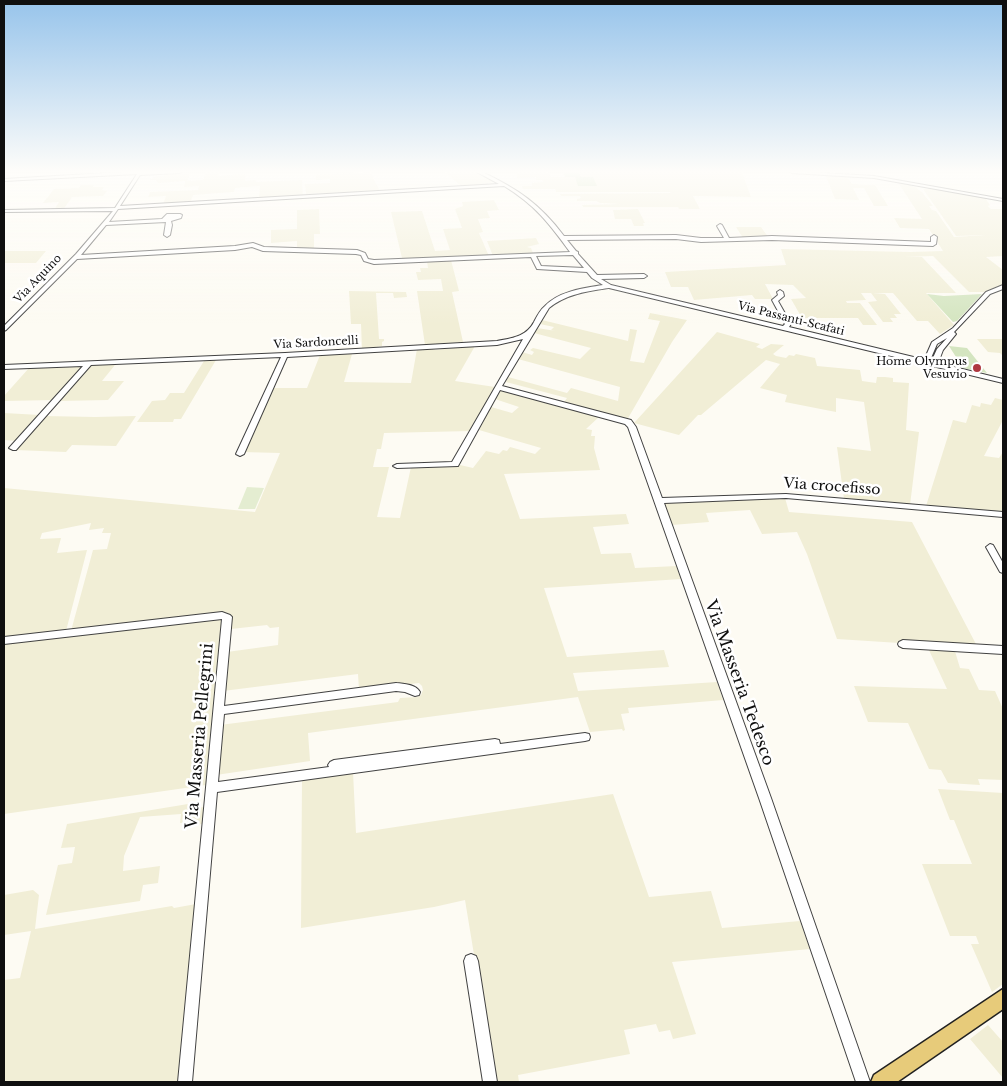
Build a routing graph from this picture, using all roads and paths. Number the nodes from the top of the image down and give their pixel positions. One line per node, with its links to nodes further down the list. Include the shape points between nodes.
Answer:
1 (124, 223): 4 (street)
2 (168, 223): 6 (street)
3 (551, 223): 8 (street, Via Passanti-Scafati)
4 (104, 224): 12 (street, Via Aquino)
5 (720, 226): 9 (street)
6 (167, 234)
7 (934, 237): 9 (street, via 933,244 772,238)
8 (564, 238): 9 (street); 10 (street, Via Passanti-Scafati)
9 (728, 240)
10 (576, 253): 11 (street); 13 (street, Via Passanti-Scafati)
11 (533, 256): 12 (street, via 374,262 367,261 364,254 357,252 263,249 253,245); 13 (street, via 539,268)
12 (74, 257): 20 (street, Via Aquino)
13 (588, 270): 15 (street, Via Passanti-Scafati)
14 (644, 276): 15 (street)
15 (594, 277): 16 (street, Via Passanti-Scafati)
16 (609, 286): 19 (street, Via Passanti-Scafati); 22 (street, via 577,290 562,296 548,305)
17 (1003, 287): 21 (street, via 988,293)
18 (780, 292): 19 (street, via 776,302 788,324)
19 (786, 327): 25 (street, Via Passanti-Scafati)
20 (4, 329)
21 (956, 329): 23 (street, via 934,343); 27 (street)
22 (530, 332): 24 (street, Via Sardoncelli, via 517,339 497,343); 30 (street)
23 (930, 351): 25 (street, via 919,356); 27 (street, via 928,360)
24 (285, 355): 26 (street, Via Sardoncelli); 32 (street)
25 (904, 356): 27 (street, Via Passanti-Scafati)
26 (89, 363): 28 (street, Via Sardoncelli); 31 (street)
27 (932, 363): 29 (street, Via Passanti-Scafati)
28 (4, 367)
29 (1003, 381)
30 (498, 387): 33 (street, via 456,464); 34 (street, Via Masseria Tedesco, via 628,422)
31 (13, 448)
32 (240, 454)
33 (397, 466)
34 (659, 501): 35 (street, Via crocefisso, via 786,496); 50 (street, Via Masseria Tedesco)
35 (1003, 514)
36 (990, 547): 37 (street)
37 (1003, 570)
38 (4, 640): 42 (street, Via Masseria Pellegrini, via 226,616)
39 (903, 644): 40 (street)
40 (1003, 650)
41 (414, 692): 42 (street, via 396,687)
42 (218, 711): 45 (street, Via Masseria Pellegrini)
43 (585, 737): 45 (street)
44 (515, 740): 45 (street)
45 (212, 785): 48 (street, Via Masseria Pellegrini)
46 (471, 961): 49 (street)
47 (1003, 998): 51 (main road)
48 (185, 1082)
49 (490, 1082)
50 (863, 1082)
51 (881, 1082)

